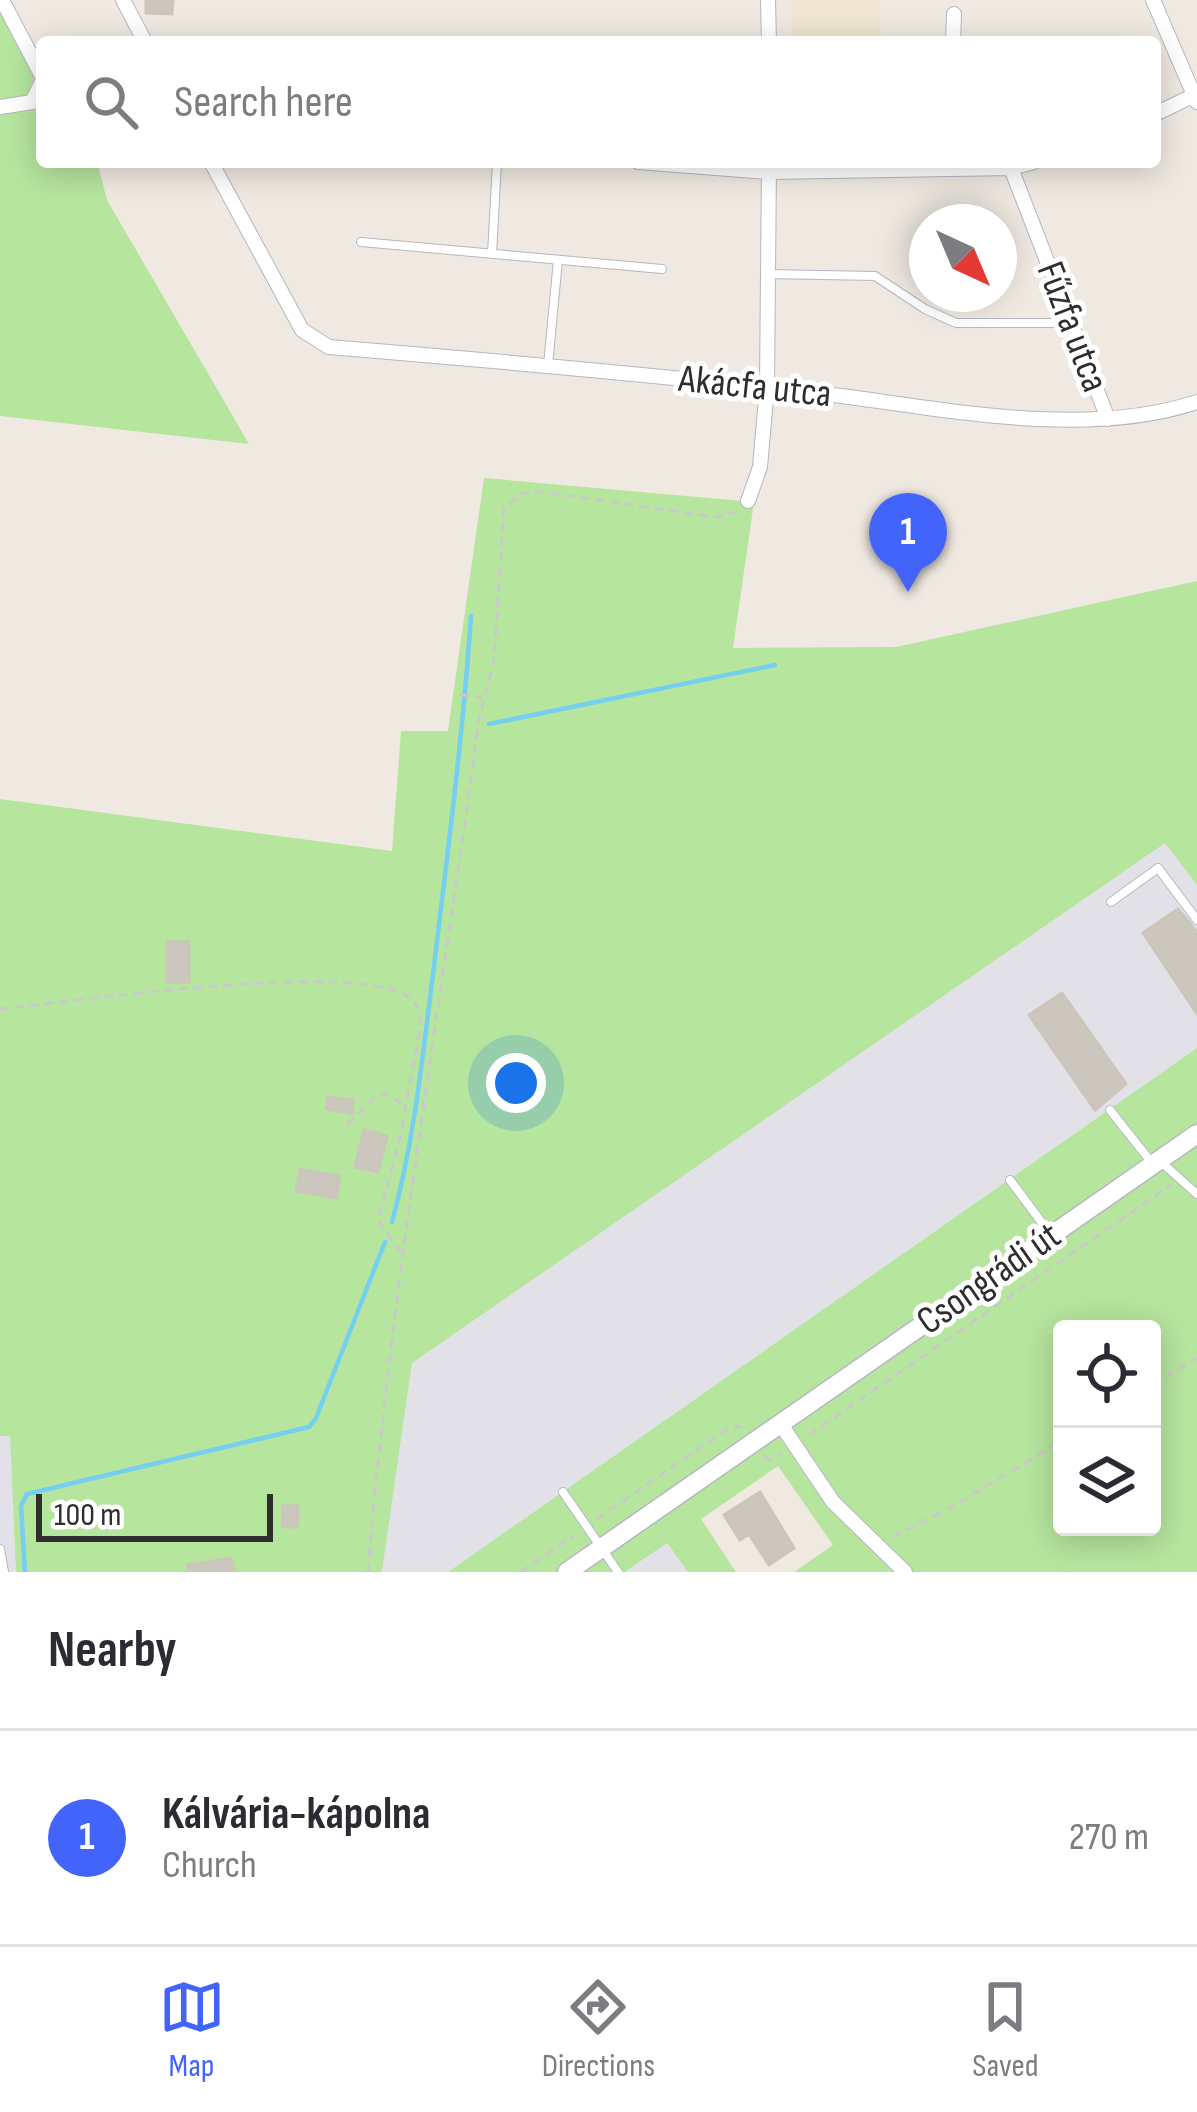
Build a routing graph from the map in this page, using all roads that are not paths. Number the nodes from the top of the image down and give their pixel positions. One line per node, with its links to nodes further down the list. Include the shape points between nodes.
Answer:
1 (2, 0): 9 (street)
2 (122, 0): 6 (street)
3 (768, 0): 7 (street)
4 (1153, 0): 11 (street)
5 (954, 14): 8 (street)
6 (143, 36)
7 (769, 36)
8 (953, 36)
9 (36, 67)
10 (36, 93): 12 (street, via 32,102)
11 (1196, 97): 13 (street)
12 (0, 107)
13 (1161, 112)
14 (214, 168): 24 (street, Akácfa utca, via 313,341)
15 (497, 168): 19 (lane)
16 (769, 168): 22 (street)
17 (1011, 168): 23 (street, Fűzfa utca)
18 (361, 242): 19 (lane)
19 (492, 254): 20 (lane)
20 (558, 260): 21 (lane); 24 (lane)
21 (662, 269)
22 (768, 274): 23 (lane, via 875,276 956,323); 25 (street)
23 (1070, 323): 27 (street, Fűzfa utca)
24 (548, 365): 25 (street, Akácfa utca)
25 (766, 388): 27 (street, Akácfa utca); 28 (street, via 760,467)
26 (1197, 402): 27 (street, Akácfa utca)
27 (1108, 419)
28 (748, 501)
29 (1111, 902): 30 (lane, via 1158,868)
30 (1197, 920)
31 (1110, 1110): 33 (lane)
32 (1197, 1134): 33 (main road, Csongrádi út)
33 (1156, 1162): 35 (lane); 36 (main road, Csongrádi út)
34 (1010, 1180): 36 (lane)
35 (1197, 1194)
36 (1052, 1236): 37 (main road, Csongrádi út)
37 (781, 1423): 39 (main road, Csongrádi út); 44 (street, via 820,1486)
38 (563, 1492): 39 (lane)
39 (602, 1548): 42 (main road, Csongrádi út); 43 (lane)
40 (0, 1549): 41 (lane)
41 (4, 1572)
42 (567, 1572)
43 (618, 1572)
44 (904, 1572)

